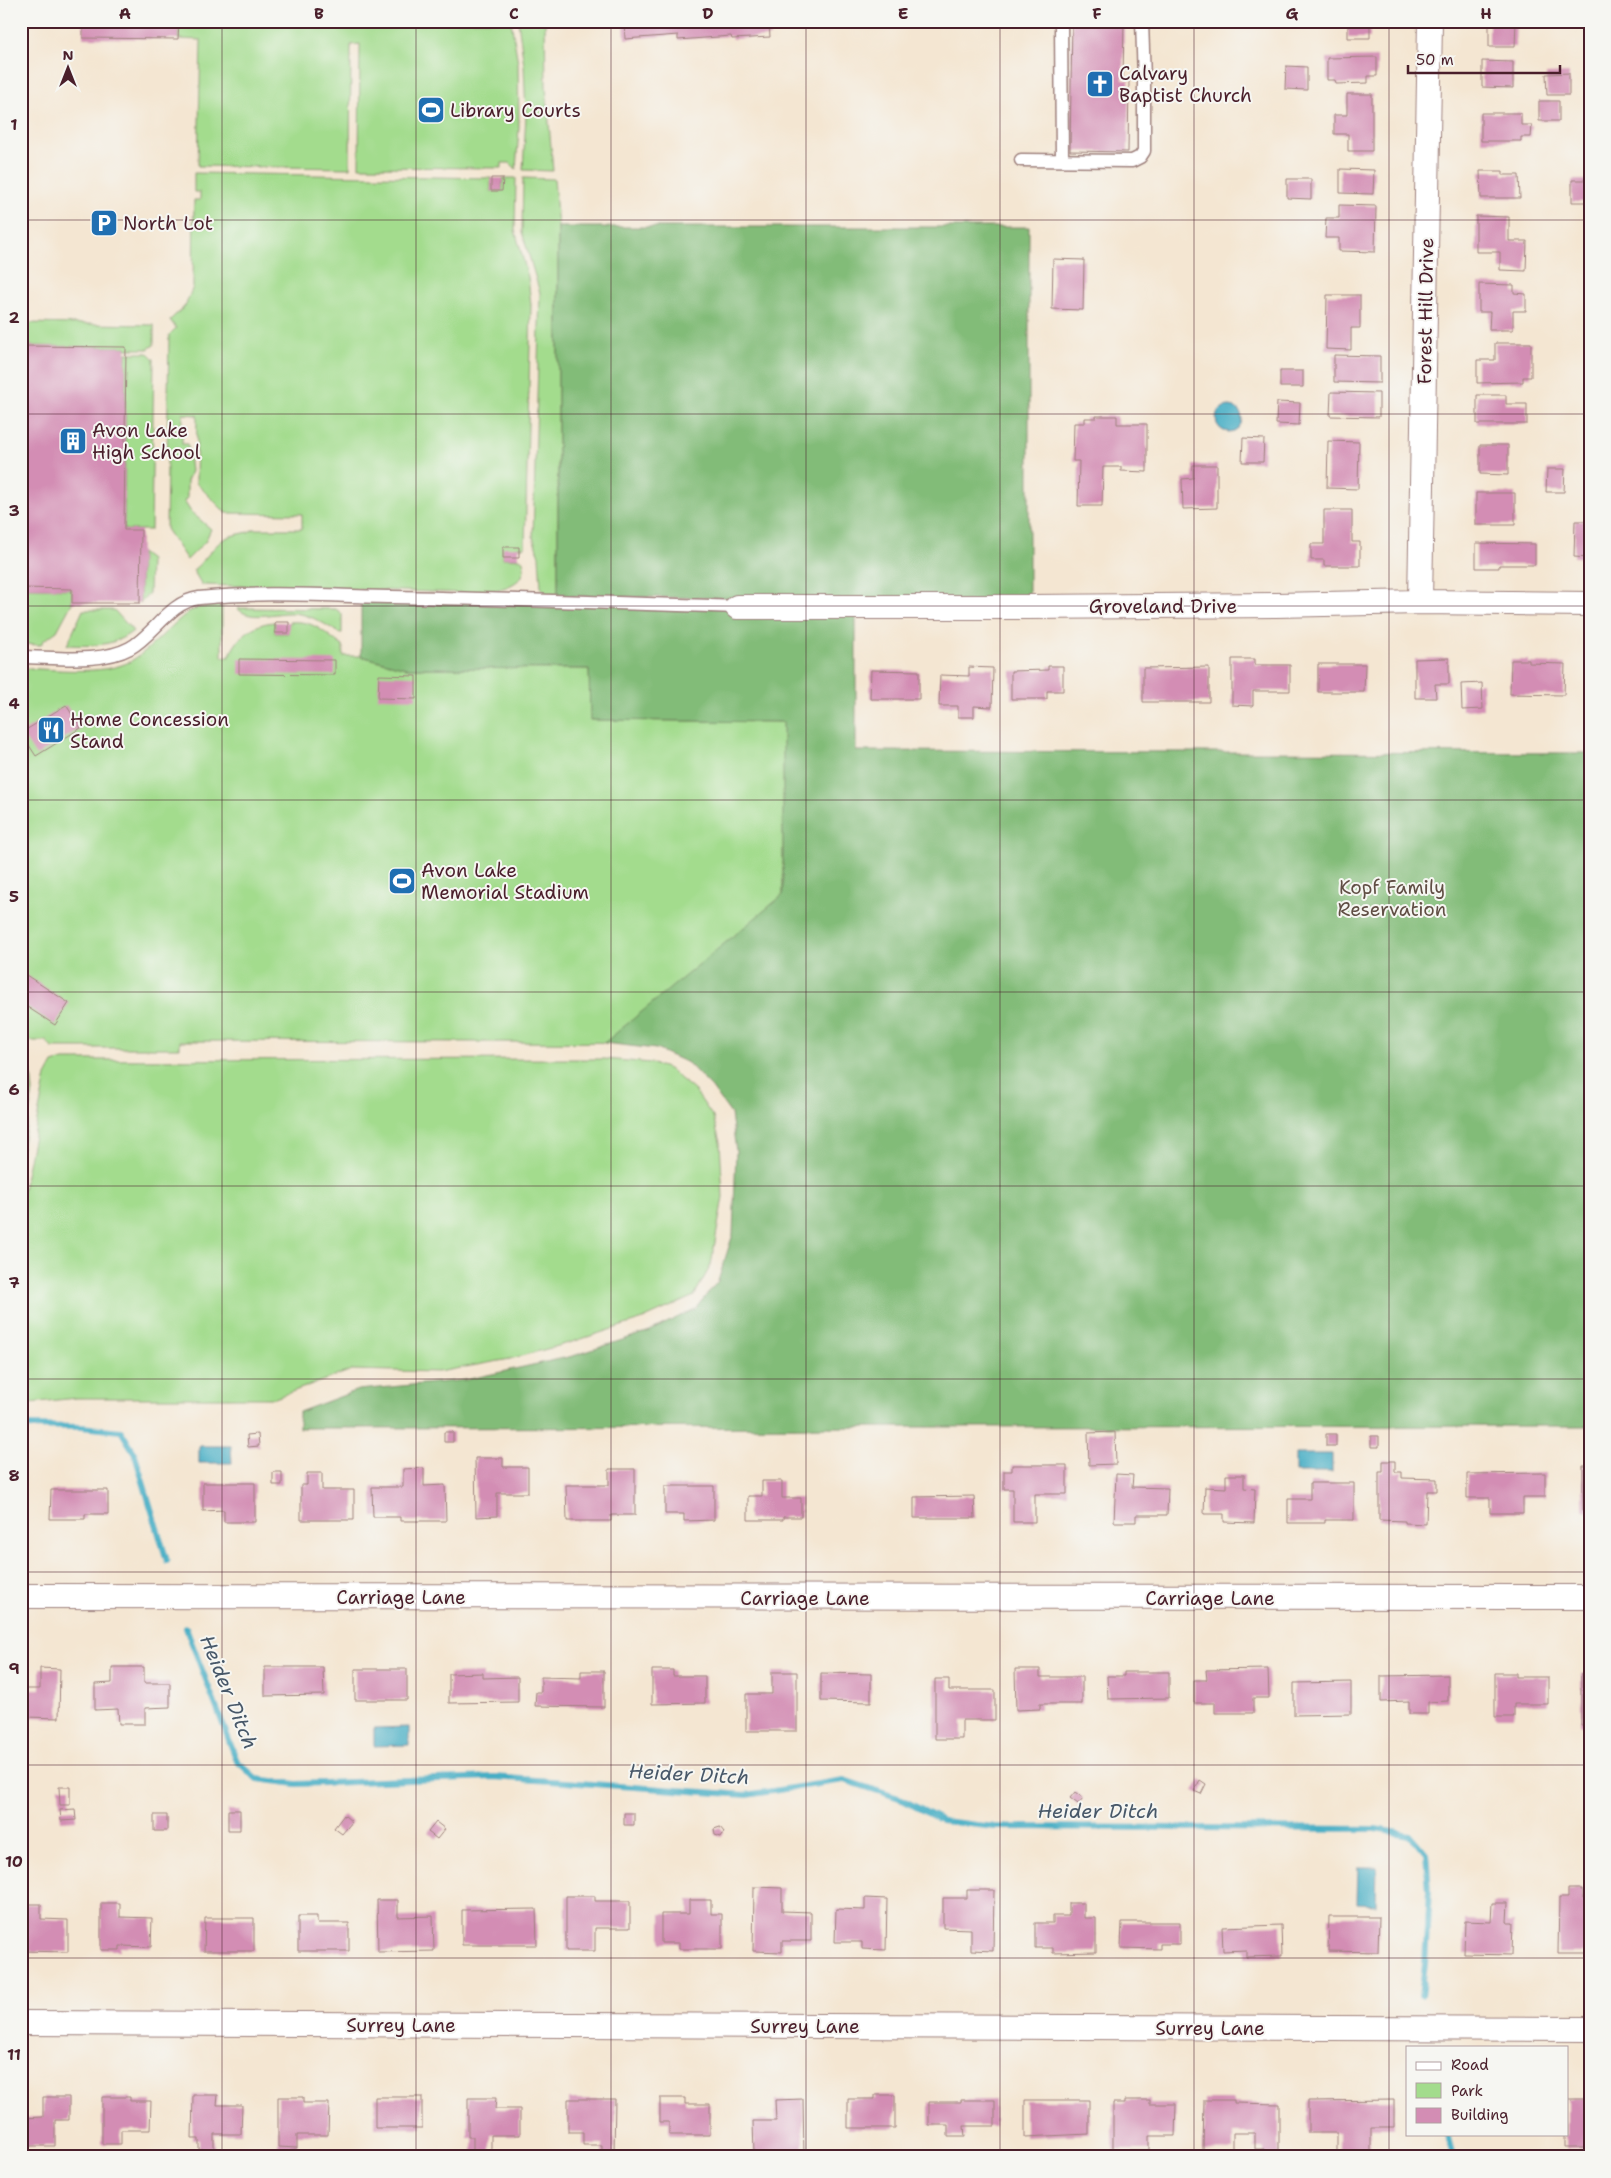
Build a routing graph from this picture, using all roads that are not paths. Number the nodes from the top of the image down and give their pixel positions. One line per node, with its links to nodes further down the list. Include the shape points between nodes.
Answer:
1 (1062, 21): 5 (lane)
2 (1142, 21): 5 (lane, via 1144,151 1140,158 1132,161)
3 (1430, 21): 6 (street, Forest Hill Drive)
4 (1021, 160): 5 (lane)
5 (1062, 160)
6 (1420, 602): 7 (street, Groveland Drive); 8 (street, Groveland Drive)
7 (1590, 604)
8 (737, 607): 9 (lane, via 350,596 197,598 180,605 142,640 114,654)
9 (21, 657)
10 (21, 1596): 11 (street, Carriage Lane)
11 (1590, 1597)
12 (21, 2023): 13 (street, Surrey Lane)
13 (1590, 2029)

